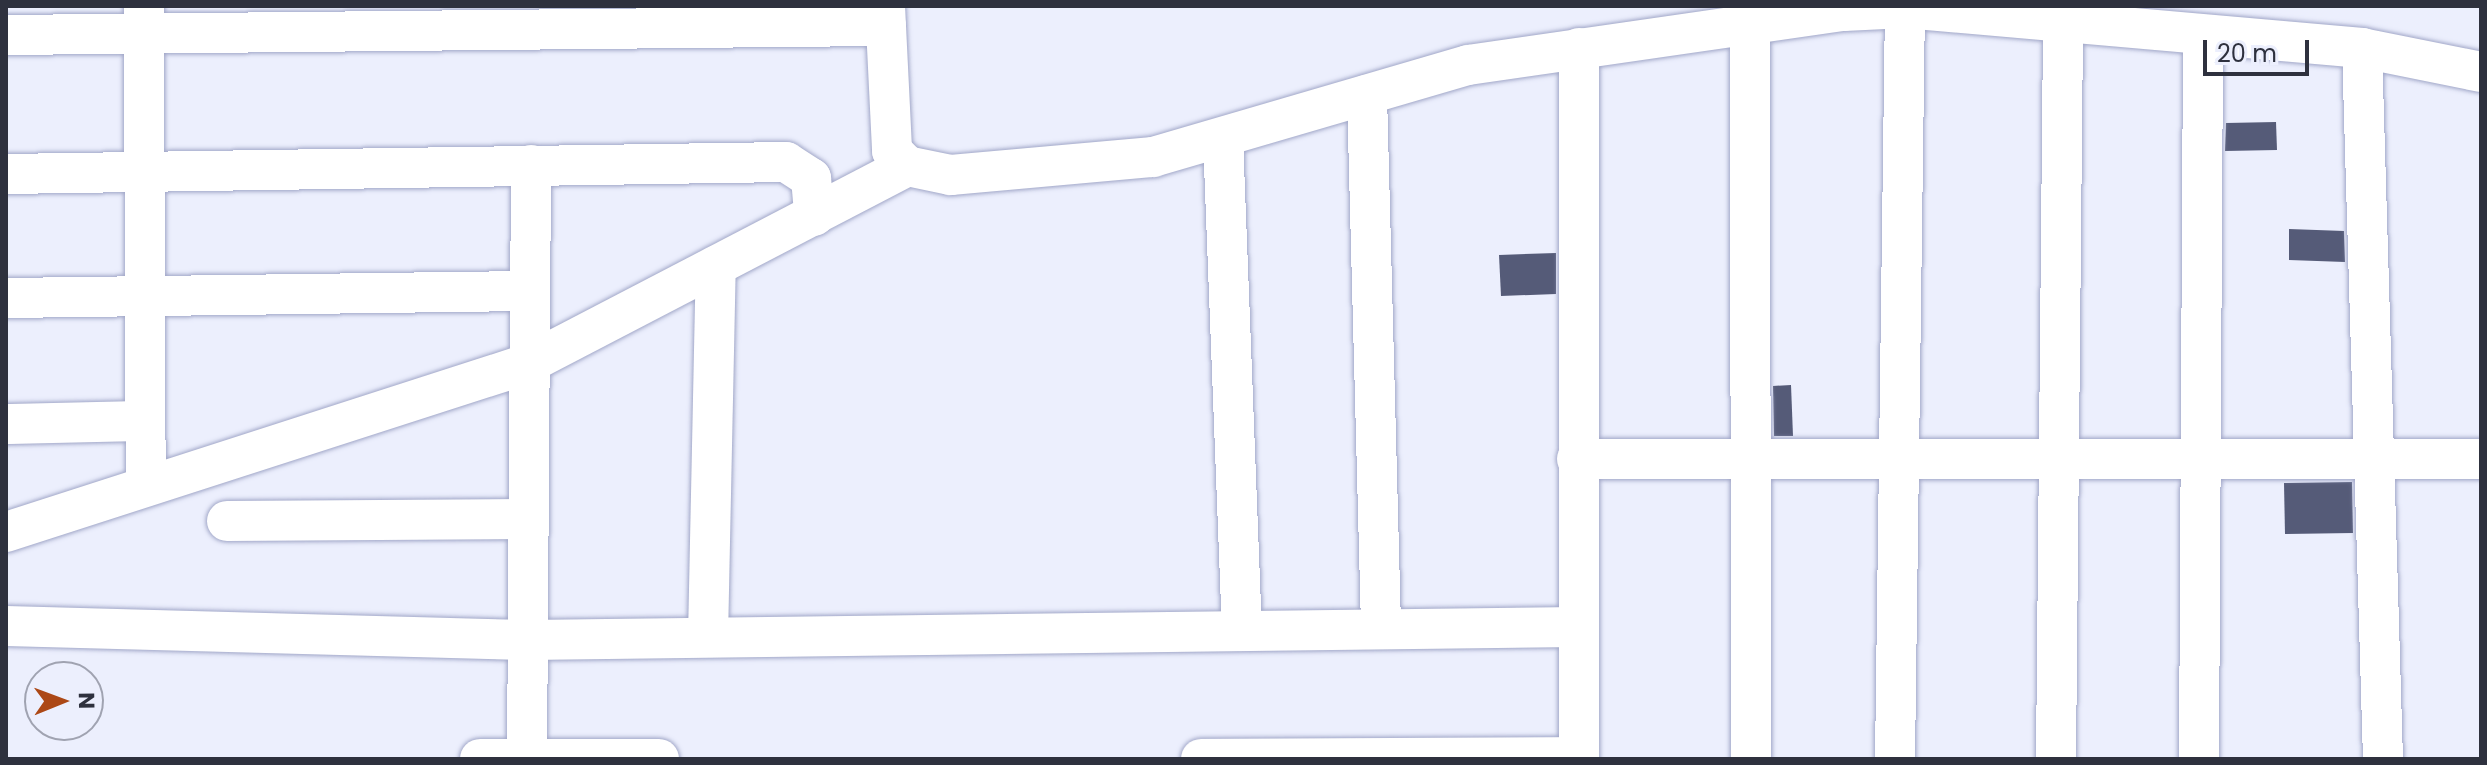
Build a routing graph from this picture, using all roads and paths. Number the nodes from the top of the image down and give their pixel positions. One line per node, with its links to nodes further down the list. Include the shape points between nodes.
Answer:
1 (1905, 8): 4 (street); 5 (street); 26 (street)
2 (886, 16): 3 (street); 14 (street, via 887,131 892,151)
3 (144, 20): 6 (street); 15 (street)
4 (2063, 25): 7 (street); 27 (street)
5 (1750, 29): 8 (street); 25 (street)
6 (6, 35)
7 (2203, 37): 9 (street); 29 (street)
8 (1579, 48): 11 (street, via 1468,65); 28 (street)
9 (2362, 48): 10 (street); 30 (street)
10 (2481, 72)
11 (1367, 95): 12 (street); 37 (street)
12 (1223, 138): 14 (street, via 1099,166 951,175); 39 (street)
13 (531, 165): 15 (street); 17 (street, via 786,162 811,178); 19 (street)
14 (907, 166): 17 (street)
15 (145, 171): 16 (street); 20 (street)
16 (6, 174)
17 (814, 216): 18 (street)
18 (716, 266): 22 (street); 40 (street)
19 (528, 291): 20 (street); 22 (street)
20 (145, 293): 21 (street); 23 (street)
21 (6, 298)
22 (527, 364): 32 (street); 33 (street)
23 (142, 421): 24 (street); 32 (street)
24 (6, 424)
25 (1752, 455): 26 (street); 28 (street); 47 (street)
26 (1898, 455): 27 (street); 48 (street)
27 (2059, 457): 29 (street); 49 (street)
28 (1577, 459): 38 (street)
29 (2198, 459): 30 (street); 50 (street)
30 (2378, 459): 31 (street); 51 (street)
31 (2481, 459)
32 (146, 482): 35 (street)
33 (527, 519): 34 (street); 41 (street)
34 (227, 521)
35 (6, 532)
36 (6, 626): 41 (street)
37 (1381, 626): 38 (street); 39 (street)
38 (1578, 627): 43 (street)
39 (1242, 629): 40 (street)
40 (708, 637): 41 (street)
41 (527, 640): 42 (street)
42 (527, 758): 44 (street); 45 (street)
43 (1579, 758): 46 (street)
44 (480, 759)
45 (659, 759)
46 (1201, 759)
47 (1751, 759)
48 (1895, 759)
49 (2056, 759)
50 (2199, 759)
51 (2383, 759)

